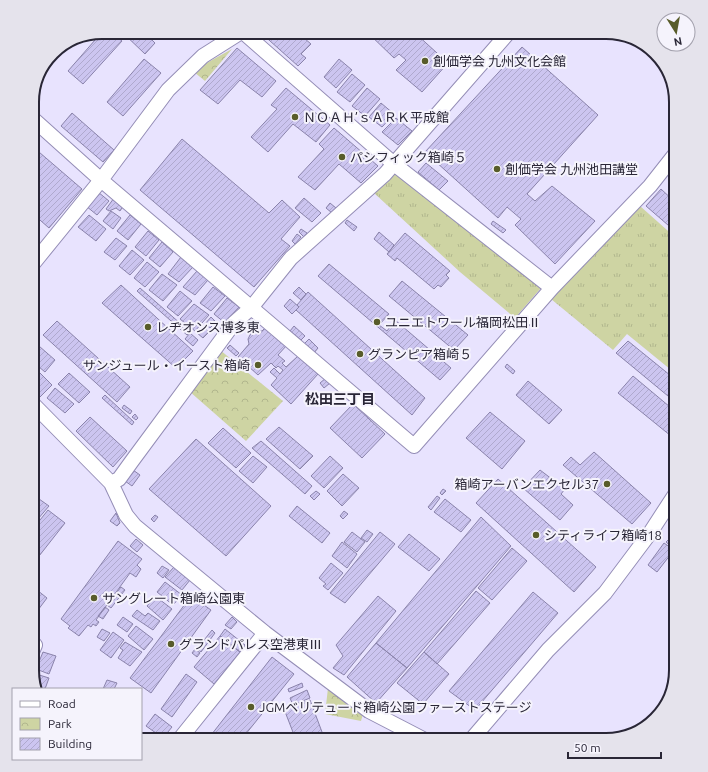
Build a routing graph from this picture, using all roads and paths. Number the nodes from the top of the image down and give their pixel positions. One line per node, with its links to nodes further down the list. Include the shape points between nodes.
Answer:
1 (231, 39): 7 (street, via 203,56 168,90)
2 (250, 39): 6 (street)
3 (503, 39): 6 (street)
4 (39, 124): 7 (street)
5 (669, 162): 9 (street, via 650,186)
6 (394, 164): 9 (street); 10 (street, via 291,258)
7 (101, 180): 8 (street); 10 (street)
8 (39, 256)
9 (552, 288): 10 (street, via 414,446)
10 (251, 308): 12 (street, via 234,323 132,461)
11 (39, 410): 12 (street)
12 (112, 483): 14 (street, via 126,515 135,526)
13 (669, 504): 17 (street, via 605,594 548,650)
14 (265, 633): 15 (street); 16 (street, via 369,711)
15 (185, 733)
16 (411, 733)
17 (477, 733)

